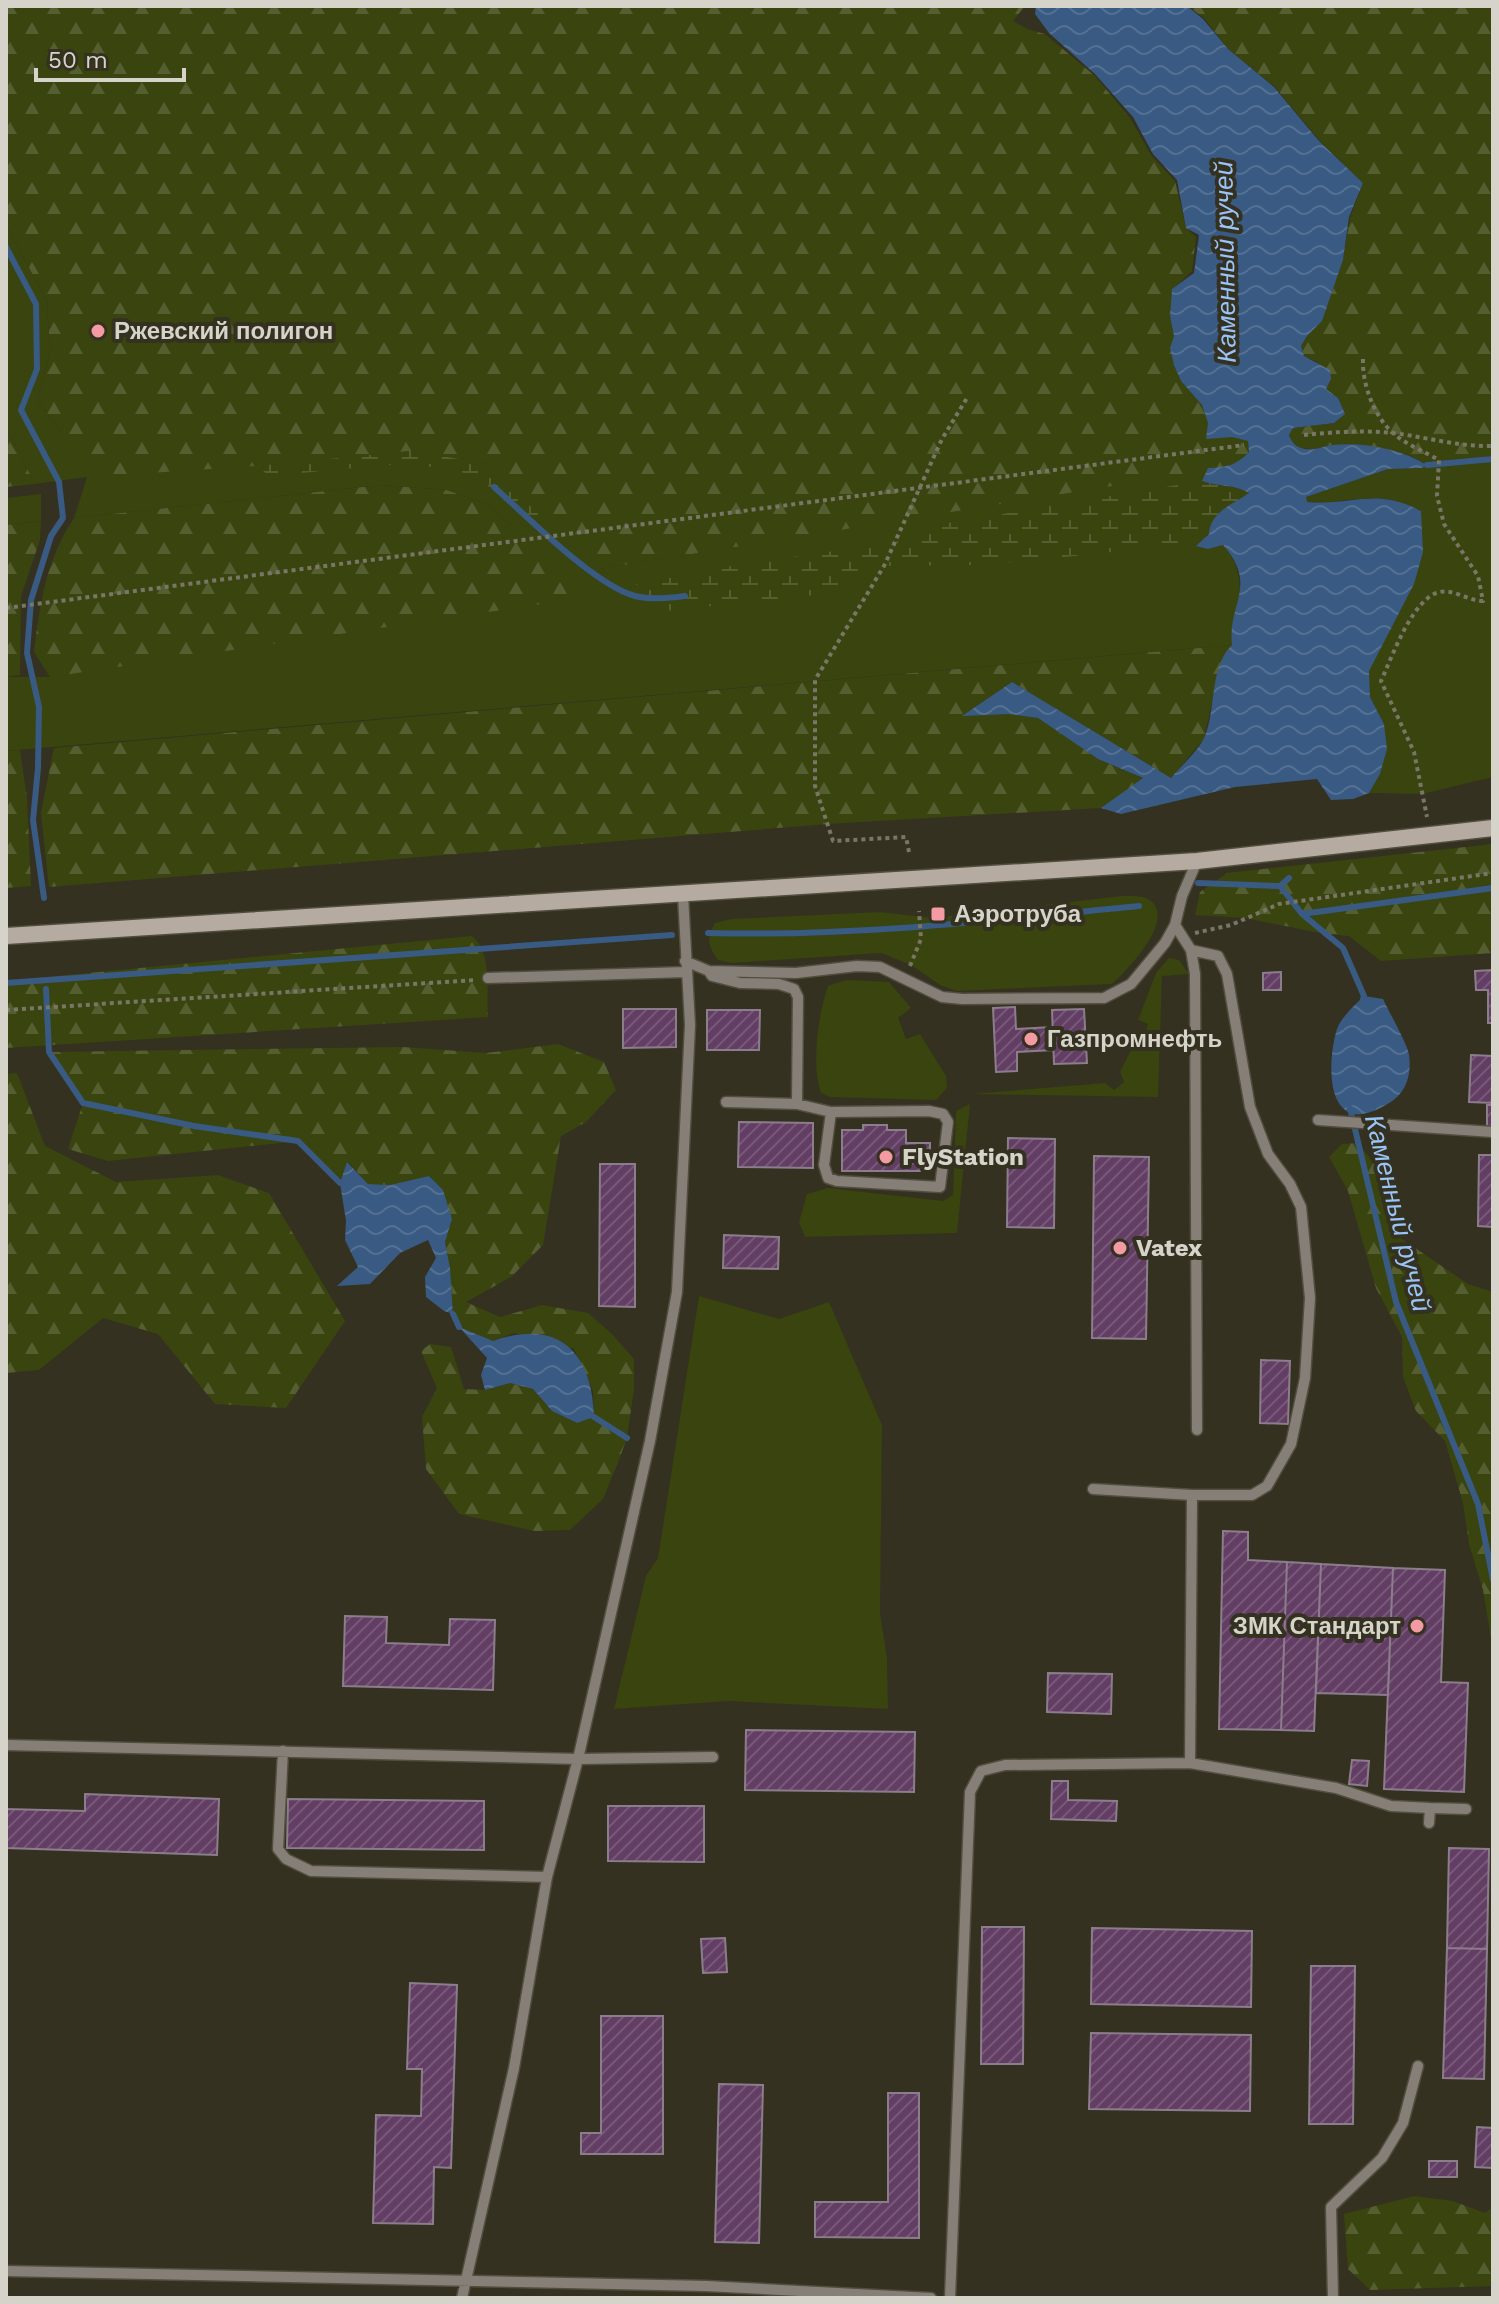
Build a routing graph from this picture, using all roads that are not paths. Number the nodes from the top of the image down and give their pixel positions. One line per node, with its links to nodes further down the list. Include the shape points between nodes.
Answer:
1 (1493, 828): 2 (main road)
2 (1197, 861): 3 (main road); 4 (lane)
3 (683, 895): 5 (main road); 7 (lane)
4 (1175, 925): 6 (lane); 9 (lane, via 1131,984 1104,998 942,997 891,970 870,966)
5 (6, 936)
6 (1191, 950): 17 (lane); 19 (lane, via 1218,956 1227,974 1250,1107 1268,1154 1301,1207 1310,1298 1305,1378 1291,1444 1267,1486 1252,1495)
7 (685, 966): 8 (lane); 10 (lane); 23 (lane, via 690,1025 677,1292 650,1441)
8 (709, 971): 9 (lane); 11 (lane, via 740,983 787,986)
9 (796, 973): 11 (lane)
10 (488, 978)
11 (798, 997): 13 (lane)
12 (726, 1102): 13 (lane)
13 (797, 1104): 14 (lane)
14 (831, 1112): 14 (lane, via 943,1114 948,1122 940,1187 828,1178 824,1165)
15 (1318, 1120): 16 (lane)
16 (1493, 1132)
17 (1197, 1430)
18 (1093, 1489): 19 (lane)
19 (1192, 1495): 24 (lane)
20 (6, 1745): 21 (lane)
21 (283, 1751): 23 (lane); 28 (lane, via 278,1849 311,1871)
22 (713, 1757): 23 (lane)
23 (578, 1759): 28 (lane)
24 (1190, 1763): 25 (lane, via 1336,1788 1391,1806); 34 (lane, via 1005,1765 981,1771 970,1792)
25 (1430, 1808): 26 (lane); 27 (lane)
26 (1466, 1809)
27 (1429, 1823)
28 (547, 1877): 31 (lane, via 514,2068)
29 (1418, 2066): 35 (lane, via 1403,2123 1382,2158 1331,2207)
30 (6, 2271): 31 (lane)
31 (465, 2281): 32 (lane); 33 (lane)
32 (462, 2298)
33 (931, 2298)
34 (950, 2298)
35 (1333, 2298)

